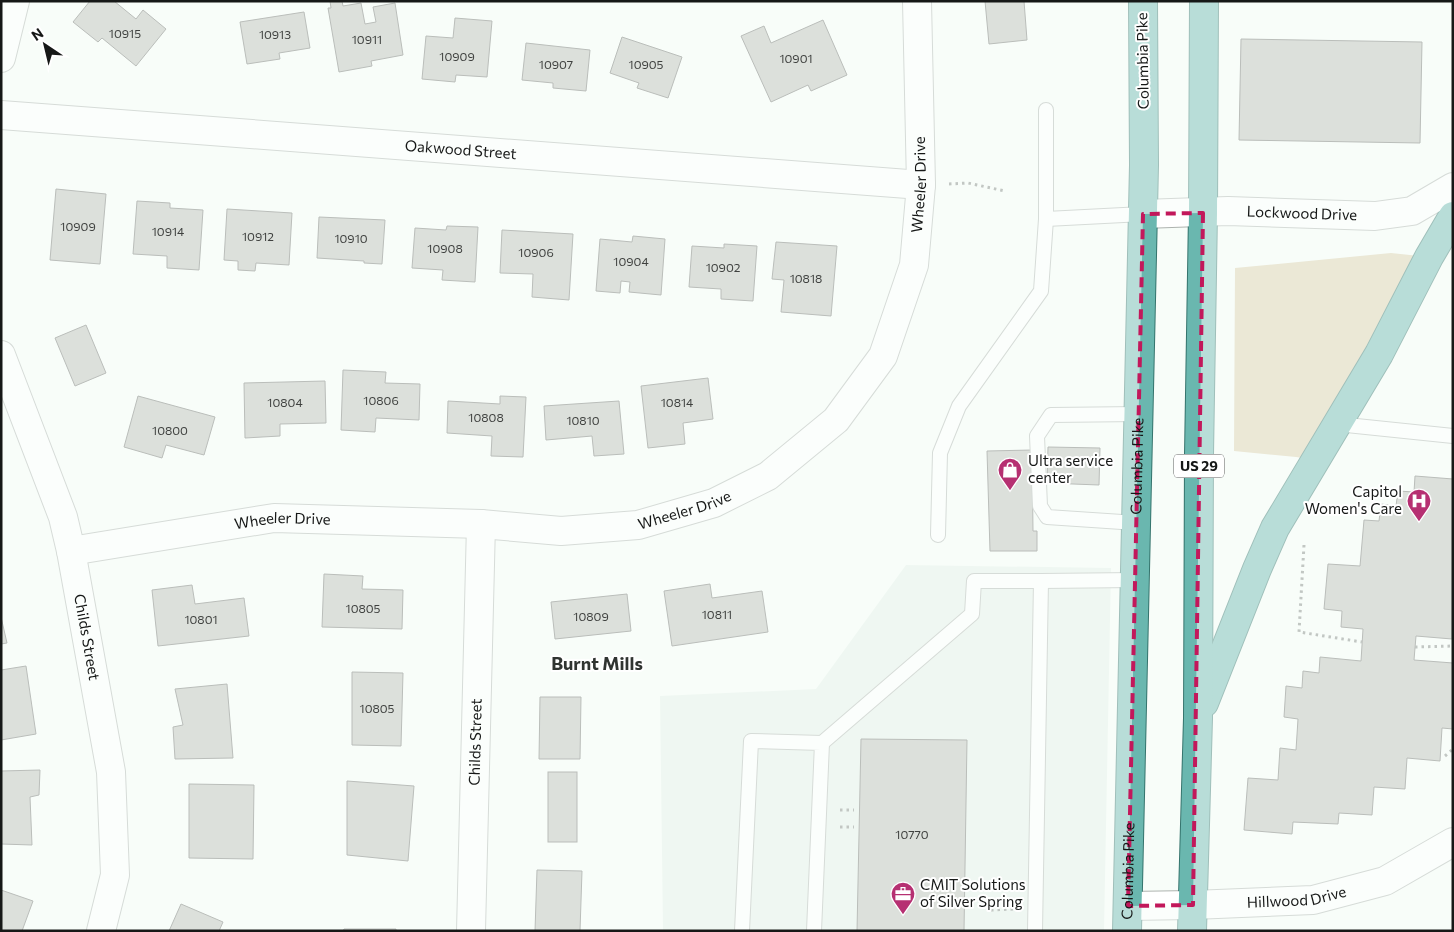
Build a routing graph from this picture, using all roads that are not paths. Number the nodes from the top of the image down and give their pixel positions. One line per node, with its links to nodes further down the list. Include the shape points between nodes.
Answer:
1 (14, 1): 5 (street)
2 (917, 1): 8 (street, Wheeler Drive)
3 (1143, 1): 11 (highway, Columbia Pike)
4 (1204, 1): 10 (highway, US 29)
5 (1, 58)
6 (1046, 110): 13 (lane)
7 (1, 115): 8 (street, Oakwood Street)
8 (921, 185): 19 (street, Wheeler Drive, via 914,265 883,356 836,420 768,476 714,503 638,525 561,531)
9 (1453, 187): 10 (street, Lockwood Drive, via 1412,211 1375,216)
10 (1203, 213): 11 (street, Lockwood Drive); 24 (highway, US 29)
11 (1144, 214): 13 (lane); 15 (highway, Columbia Pike)
12 (1453, 216): 16 (highway, via 1379,354)
13 (1046, 219): 20 (lane, via 1041,291 958,406 940,453)
14 (1, 355): 21 (street, Childs Street, via 63,517)
15 (1139, 414): 18 (highway, Columbia Pike); 18 (lane, via 1051,415 1037,436 1040,506 1047,517)
16 (1337, 424): 17 (lane); 24 (highway, via 1275,528)
17 (1453, 436)
18 (1137, 523): 22 (highway, Columbia Pike)
19 (481, 524): 21 (street, Wheeler Drive, via 274,518); 30 (street, Childs Street)
20 (938, 535)
21 (71, 551): 29 (street, Childs Street, via 112,772 115,875)
22 (1136, 580): 23 (lane); 27 (highway, Columbia Pike)
23 (1041, 581): 25 (lane, via 974,581 972,614); 33 (lane)
24 (1198, 718): 28 (highway, US 29)
25 (822, 742): 31 (lane, via 751,741); 32 (lane)
26 (1451, 845): 28 (street, Hillwood Drive, via 1385,881 1313,900)
27 (1128, 918): 28 (street, Hillwood Drive)
28 (1192, 918)
29 (101, 931)
30 (471, 931)
31 (742, 931)
32 (814, 931)
33 (1035, 931)

